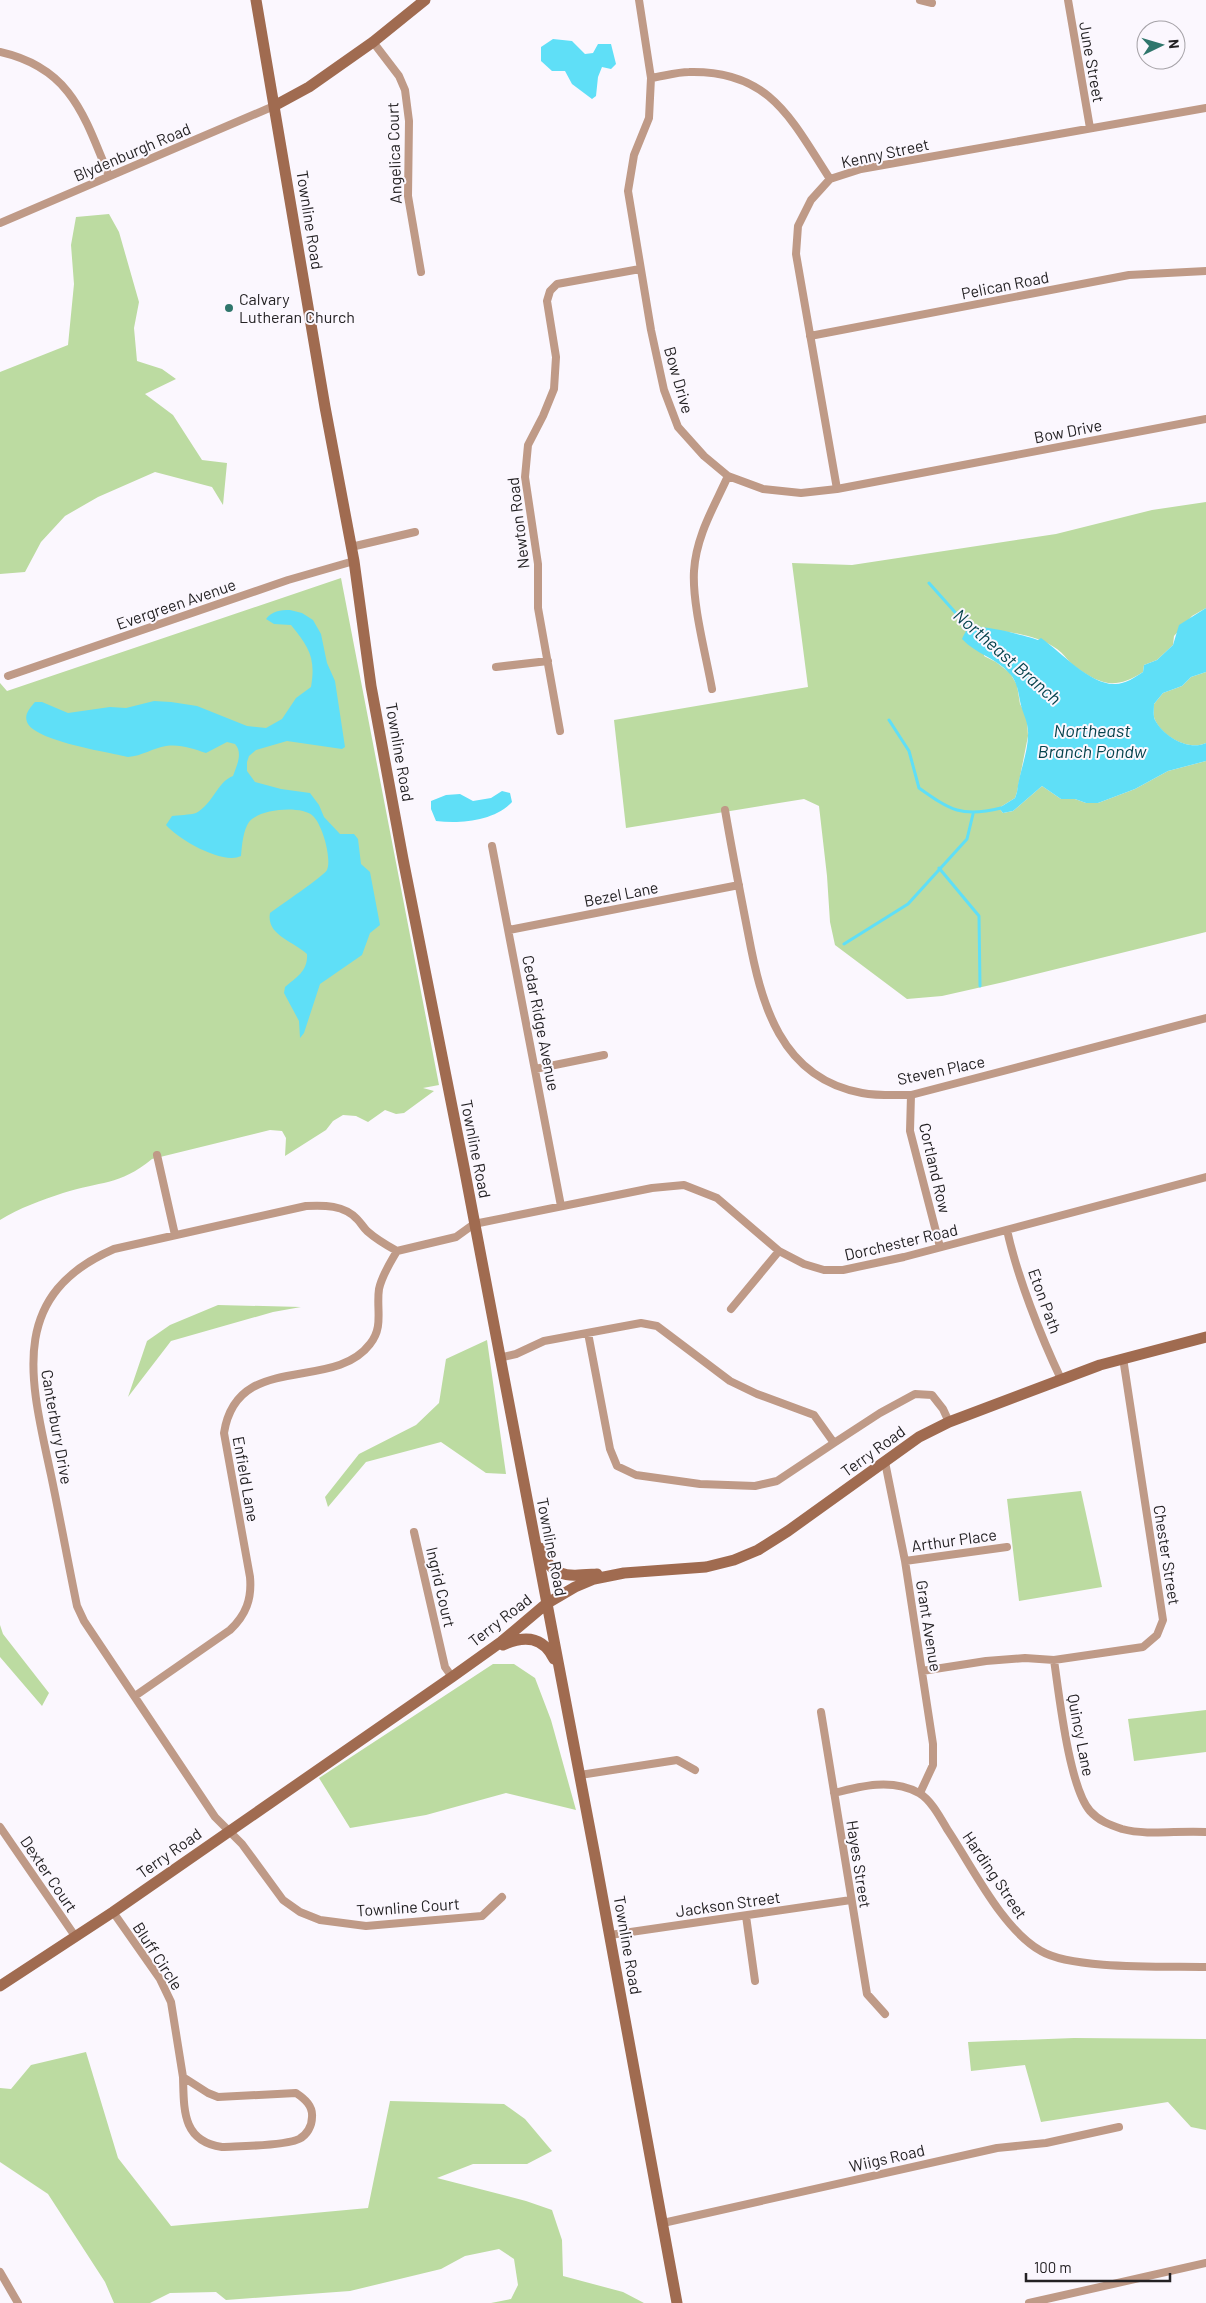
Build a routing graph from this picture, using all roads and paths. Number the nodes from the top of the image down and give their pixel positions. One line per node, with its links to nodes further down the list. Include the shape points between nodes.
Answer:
1 (256, 0): 10 (street, Townline Road)
2 (424, 0): 7 (street)
3 (639, 0): 9 (street, Bow Drive)
4 (920, 0): 6 (street)
5 (1068, 0): 12 (street, June Street)
6 (932, 3)
7 (373, 42): 10 (street, via 309,87); 18 (street, Angelica Court, via 399,76 405,90 409,121 408,196)
8 (0, 52): 13 (street, via 34,62 69,91)
9 (651, 78): 14 (street, via 688,72 719,74 748,81 774,98); 16 (street, Bow Drive, via 649,118 634,155 628,191)
10 (274, 106): 13 (street, Blydenburgh Road); 24 (street, Townline Road)
11 (1206, 108): 12 (street, Kenny Street)
12 (1090, 128): 14 (street, Kenny Street, via 861,169)
13 (109, 176): 15 (street, Blydenburgh Road)
14 (830, 179): 19 (street, Kenny Street, via 811,200 798,226 796,254)
15 (0, 223)
16 (640, 269): 21 (street, Bow Drive, via 664,390 678,427 704,456); 26 (street, Newton Road, via 557,284 547,301 556,356 554,389 528,446 525,476 538,564 538,608)
17 (1206, 271): 19 (street, Pelican Road, via 1129,275)
18 (421, 272)
19 (810, 336): 22 (street, Kenny Street)
20 (1206, 419): 22 (street, Bow Drive)
21 (728, 476): 22 (street, Bow Drive, via 763,489 801,493); 29 (street, via 704,529 694,571)
22 (837, 489)
23 (415, 532): 24 (street)
24 (351, 547): 25 (street, Townline Road)
25 (354, 561): 28 (street, Evergreen Avenue, via 288,580); 42 (street, Townline Road, via 371,686)
26 (548, 660): 27 (street); 30 (street, Newton Road)
27 (496, 668)
28 (8, 676)
29 (712, 689)
30 (560, 731)
31 (725, 810): 33 (street, Steven Place)
32 (492, 846): 34 (street, Cedar Ridge Avenue)
33 (738, 885): 34 (street, Bezel Lane); 38 (street, Steven Place, via 763,1001 781,1040 809,1069 839,1086 862,1093)
34 (509, 930): 37 (street, Cedar Ridge Avenue)
35 (1206, 1018): 38 (street, Steven Place)
36 (604, 1055): 37 (street)
37 (535, 1069): 41 (street, Cedar Ridge Avenue)
38 (911, 1094): 45 (street, Cortland Row, via 910,1131)
39 (157, 1156): 44 (street)
40 (1206, 1177): 43 (street, Dorchester Road)
41 (561, 1206): 42 (street, Dorchester Road); 47 (street, Dorchester Road, via 684,1185 717,1198)
42 (474, 1224): 46 (street, via 456,1237); 51 (street, Townline Road)
43 (1008, 1230): 45 (street, Dorchester Road); 53 (street, Eton Path, via 1029,1300)
44 (175, 1235): 46 (street, Canterbury Drive, via 275,1212 324,1205 342,1209 356,1217 366,1230); 68 (street, Canterbury Drive, via 114,1249 76,1270 51,1298 36,1333 33,1354 32,1377 40,1426 77,1606)
45 (940, 1247): 47 (street, Dorchester Road, via 871,1266 843,1270 824,1270)
46 (396, 1250): 68 (street, Enfield Lane, via 379,1290 379,1329 359,1356 344,1363 253,1386 233,1403 226,1417 224,1433 250,1577 247,1607 242,1619 230,1630)
47 (779, 1251): 48 (street)
48 (731, 1309)
49 (588, 1333): 51 (street, via 544,1341); 55 (street, via 641,1323 657,1326 730,1381 814,1415); 55 (street, via 610,1449 617,1466 636,1474 700,1484 755,1486 777,1481)
50 (1206, 1337): 52 (street, Terry Road)
51 (499, 1358): 57 (street, Townline Road)
52 (1122, 1358): 53 (street, Terry Road); 64 (street, Chester Street, via 1163,1620 1156,1635 1143,1647)
53 (1061, 1379): 54 (street, Terry Road)
54 (949, 1422): 55 (street, via 932,1395 915,1394); 56 (street, Terry Road)
55 (834, 1443)
56 (885, 1462): 60 (street, Grant Avenue); 61 (street, Terry Road, via 758,1550 706,1567)
57 (528, 1508): 61 (street, via 544,1560 553,1570 570,1576); 62 (street, Townline Road)
58 (414, 1532): 67 (street, Ingrid Court, via 445,1667)
59 (1008, 1547): 60 (street, Arthur Place)
60 (905, 1560): 66 (street, Grant Avenue)
61 (624, 1573): 62 (street, Terry Road, via 581,1584)
62 (546, 1604): 63 (street, Terry Road); 65 (street, Townline Road)
63 (478, 1658): 65 (street, via 513,1640 530,1638 548,1649); 67 (street, Terry Road)
64 (1054, 1660): 66 (street, Chester Street, via 986,1661); 76 (street, Quincy Lane, via 1073,1772 1089,1810 1103,1822 1125,1830)
65 (559, 1671): 71 (street, Townline Road)
66 (922, 1671): 73 (street, Grant Avenue, via 933,1744 933,1766)
67 (452, 1676): 75 (street, Terry Road)
68 (135, 1696): 75 (street, Canterbury Drive, via 215,1817)
69 (821, 1712): 72 (street, Hayes Street)
70 (695, 1770): 71 (street, via 677,1760)
71 (580, 1775): 81 (street, Townline Road)
72 (834, 1793): 73 (street, via 871,1784 896,1786); 78 (street, Hayes Street)
73 (920, 1793): 83 (street, Harding Street, via 1003,1914 1020,1936 1042,1952 1070,1962)
74 (0, 1827): 82 (street, Dexter Court)
75 (230, 1831): 77 (street, Townline Court, via 283,1900 320,1920 366,1926 482,1916); 79 (street, Terry Road)
76 (1206, 1832)
77 (502, 1897)
78 (851, 1900): 80 (street, Jackson Street); 86 (street, Hayes Street, via 867,1994)
79 (112, 1912): 82 (street, Terry Road); 87 (street, Bluff Circle, via 160,1979 171,2002)
80 (746, 1916): 81 (street, Jackson Street); 84 (street)
81 (610, 1935): 89 (street, Townline Road)
82 (75, 1936): 85 (street, Terry Road)
83 (1206, 1967)
84 (755, 1980)
85 (0, 1986)
86 (885, 2014)
87 (183, 2077): 87 (street, Bluff Circle, via 188,2126 195,2136 212,2146 292,2142 310,2128 312,2112 309,2103 296,2093 218,2097)
88 (1119, 2127): 89 (street, Wiigs Road, via 1046,2143 997,2148)
89 (663, 2223): 93 (street, Townline Road)
90 (1206, 2263): 94 (street)
91 (0, 2272): 92 (street)
92 (18, 2303)
93 (677, 2303)
94 (1029, 2303)

